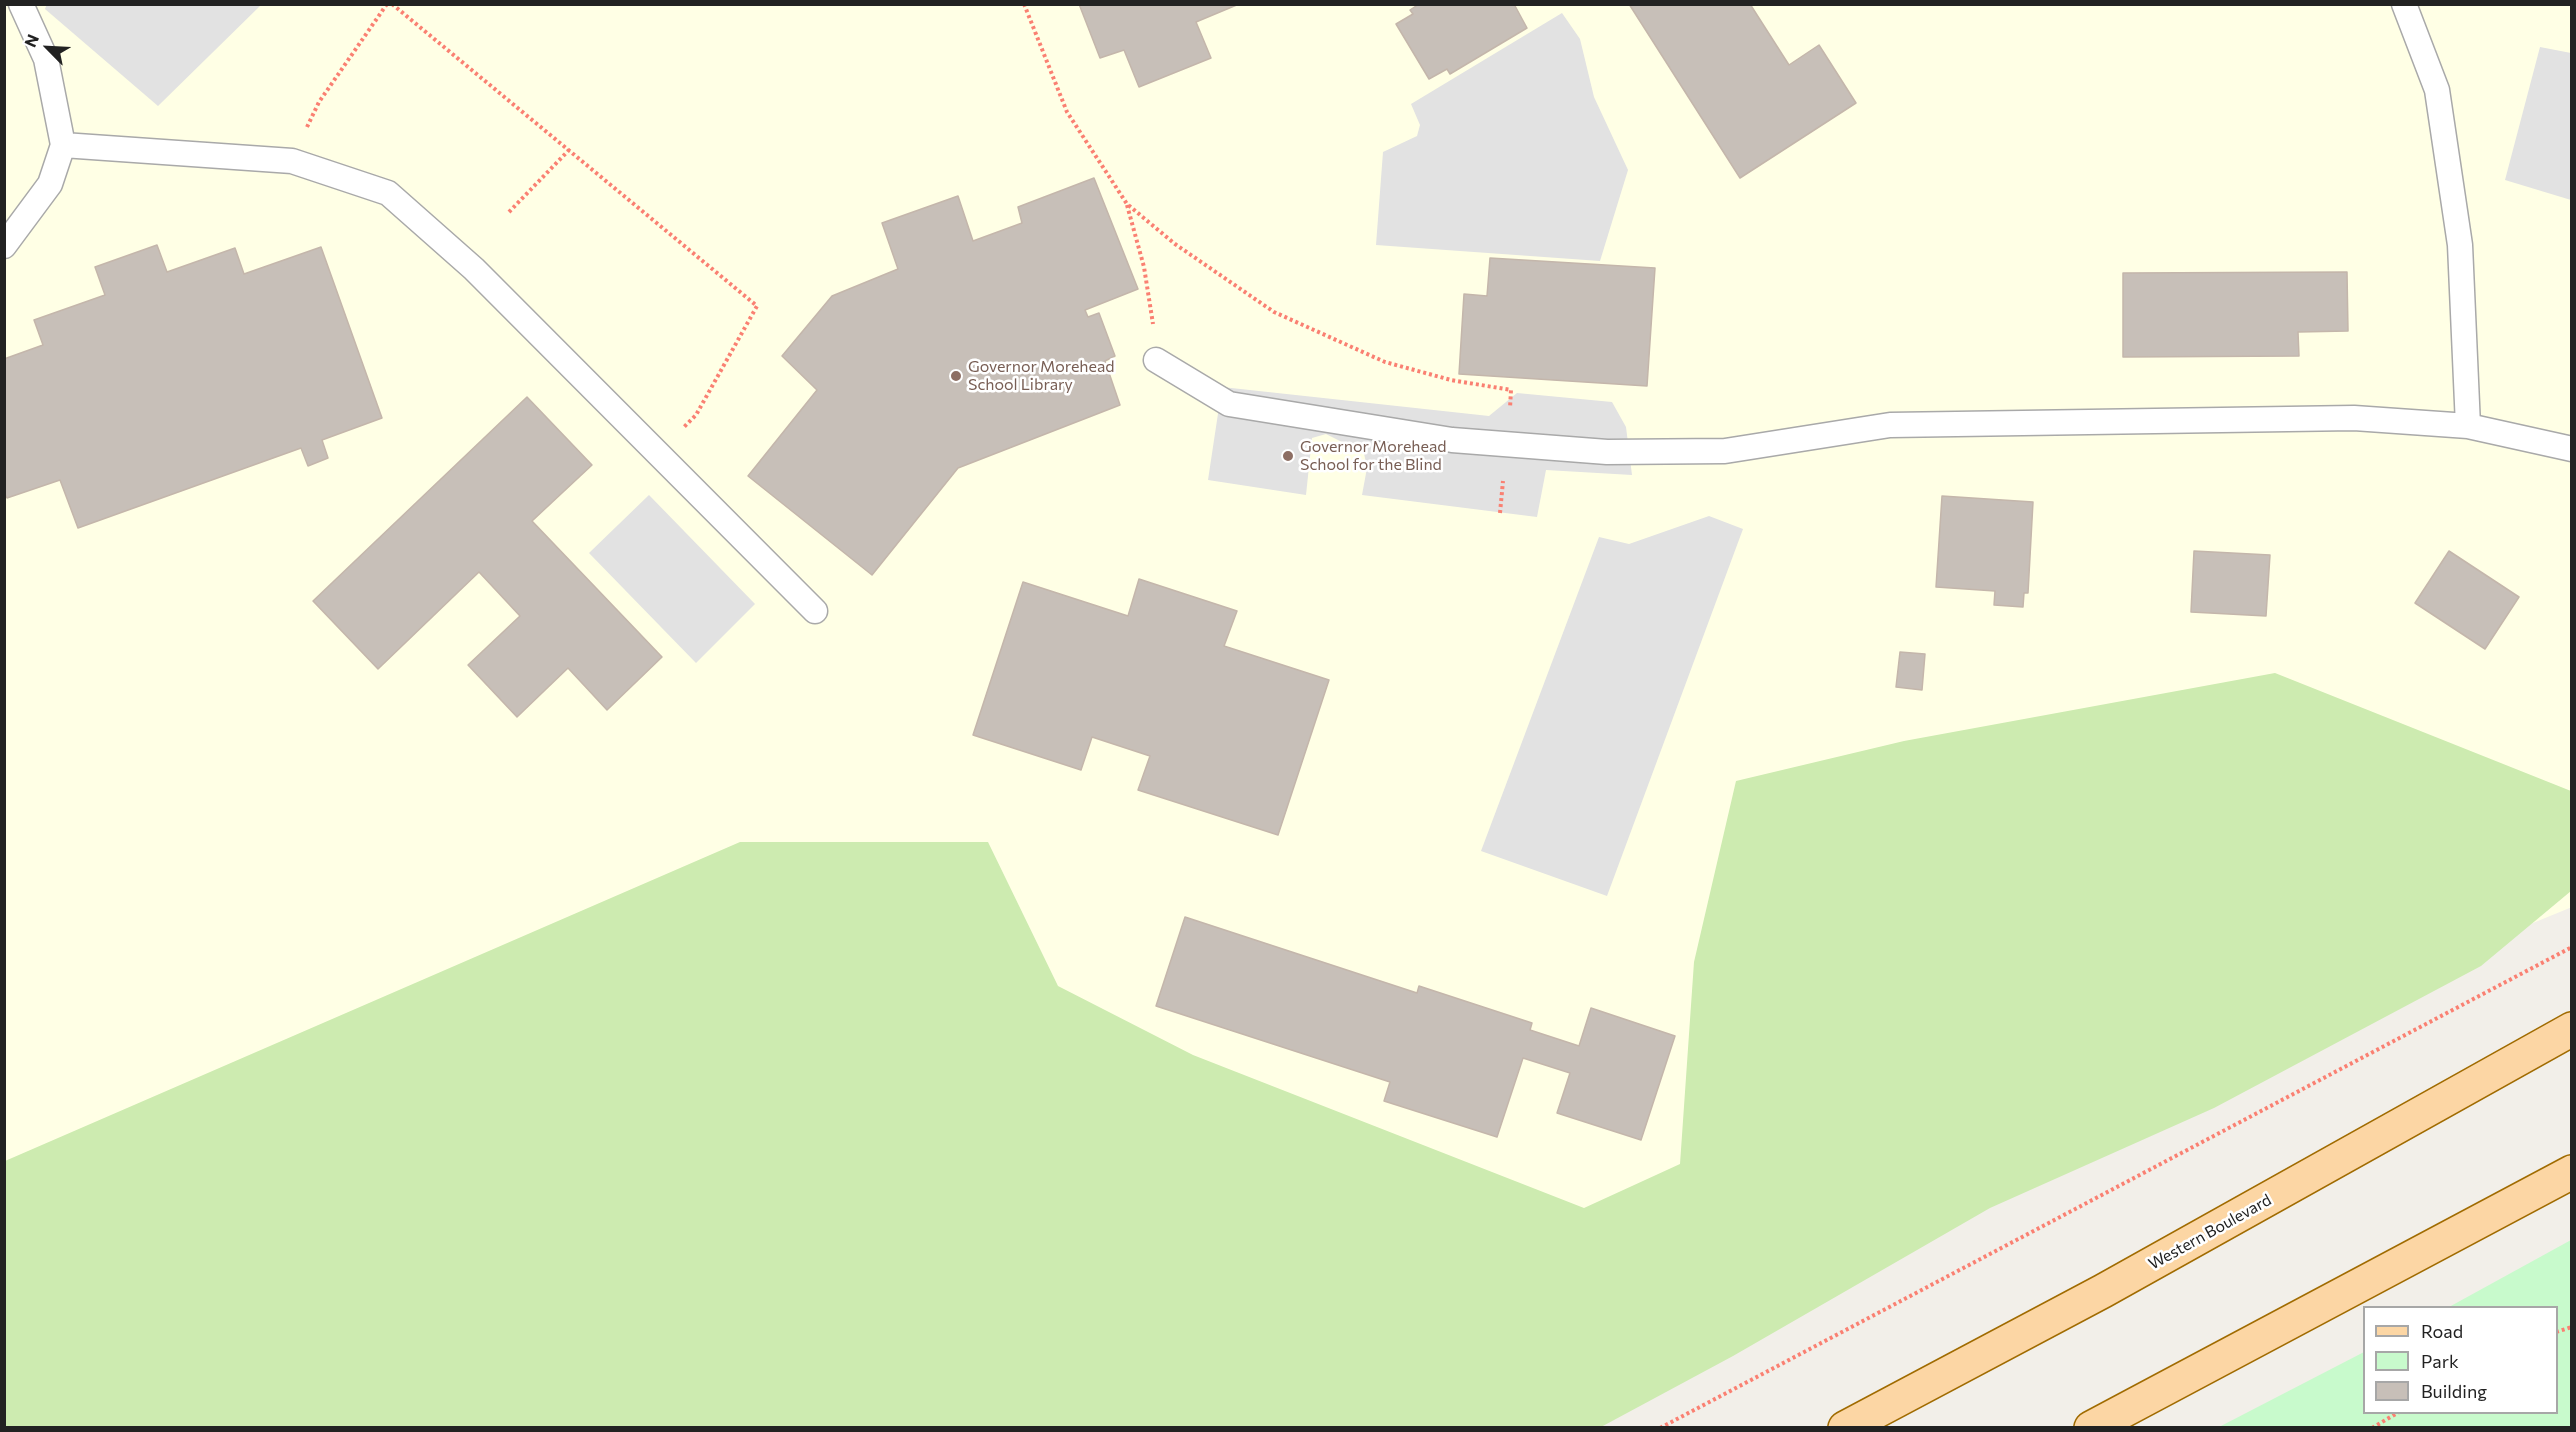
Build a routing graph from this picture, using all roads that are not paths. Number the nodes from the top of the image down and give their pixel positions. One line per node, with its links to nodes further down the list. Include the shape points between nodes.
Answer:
1 (21, 4): 3 (lane, via 46,59)
2 (2404, 4): 6 (lane, via 2437,90 2460,244)
3 (63, 145): 4 (lane, via 50,184); 8 (lane, via 291,161 388,193 474,269)
4 (4, 246)
5 (1156, 360): 6 (lane, via 1229,404 1452,440 1607,452 1725,451 1890,425 2354,418)
6 (2468, 426): 7 (lane)
7 (2571, 449)
8 (815, 611)
9 (2571, 1029): 11 (main road, Western Boulevard, via 2103,1292)
10 (2571, 1172): 12 (main road)
11 (1845, 1428)
12 (2091, 1428)

